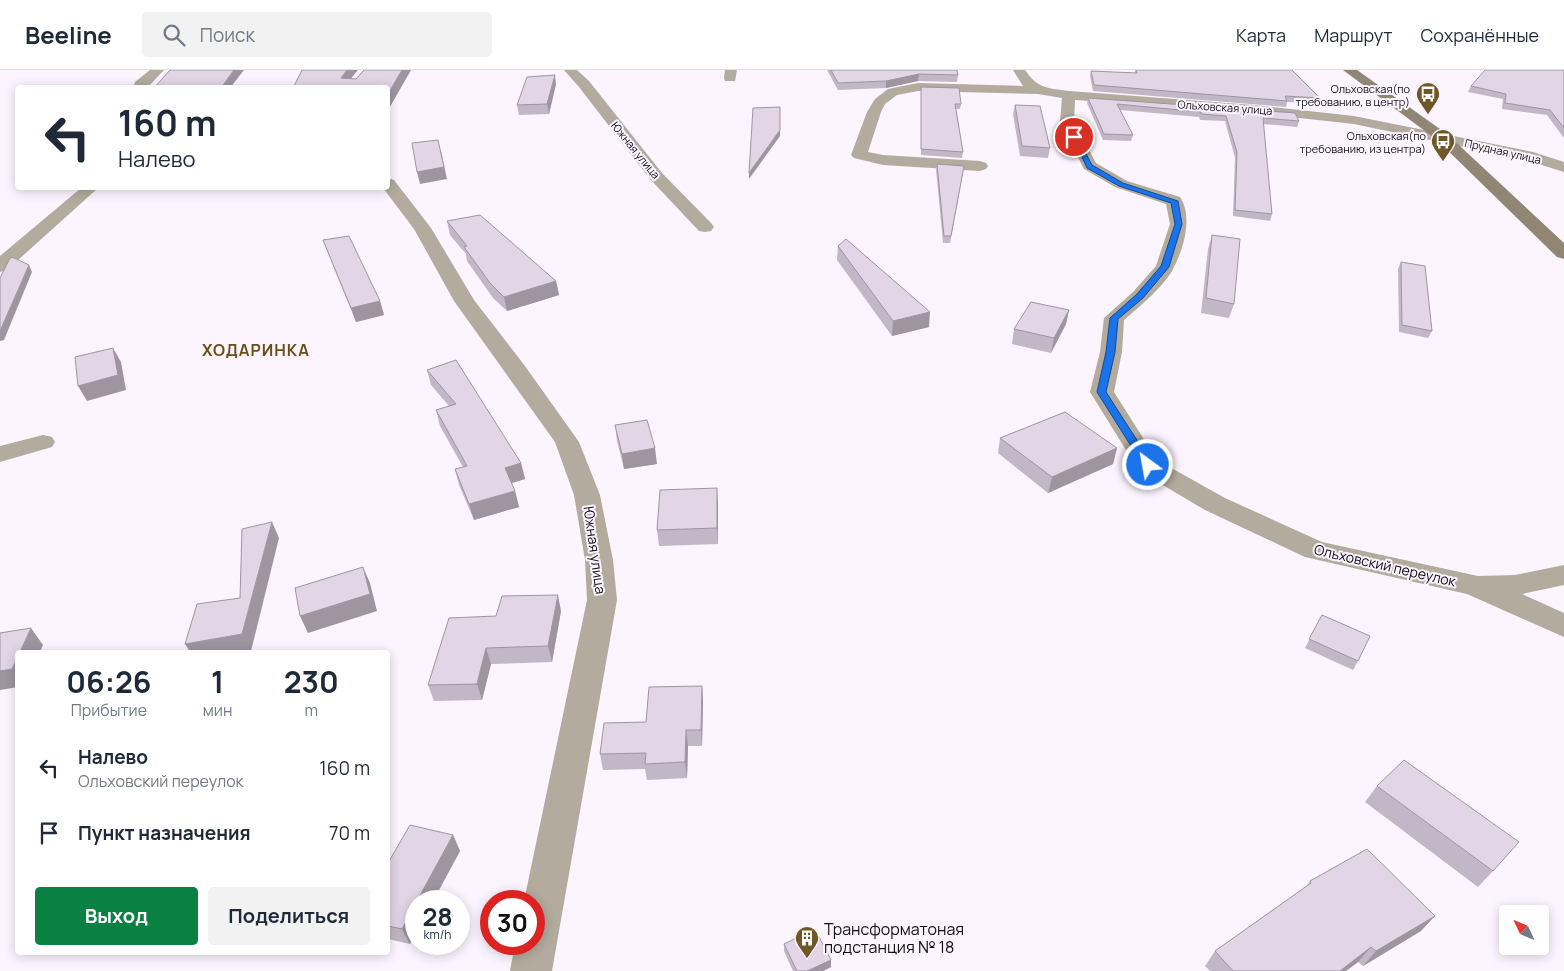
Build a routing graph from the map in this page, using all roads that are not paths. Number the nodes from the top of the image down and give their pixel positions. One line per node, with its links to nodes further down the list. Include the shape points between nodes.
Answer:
1 (158, 70): 5 (street)
2 (570, 70): 15 (street, Южная улица, via 656,176)
3 (1019, 70): 6 (street, via 1028,84)
4 (1349, 70): 8 (street)
5 (140, 85)
6 (1038, 90): 7 (street, Ольховская улица); 11 (street, Ольховская улица, via 918,87 893,92 880,102 874,112 859,155 883,160)
7 (1069, 95): 8 (street, Ольховская улица, via 1310,114); 21 (street, Ольховский переулок, via 1067,122 1090,166 1121,184 1174,201 1178,224 1165,267 1140,296 1114,318 1102,392 1148,465 1215,504 1315,550)
8 (1442, 137): 9 (street, Прудная улица); 16 (street)
9 (1479, 145): 10 (street); 12 (street, Прудная улица)
10 (1564, 152)
11 (980, 166)
12 (1564, 168)
13 (390, 186): 23 (street, Южная улица, via 422,228 481,326 566,442 587,495 599,560 602,600)
14 (88, 190): 17 (street)
15 (706, 227)
16 (1564, 253)
17 (0, 266)
18 (43, 442): 19 (street)
19 (0, 454)
20 (1564, 575): 21 (street, via 1515,585)
21 (1475, 585): 22 (street, Ольховский переулок)
22 (1564, 626)
23 (532, 971)

